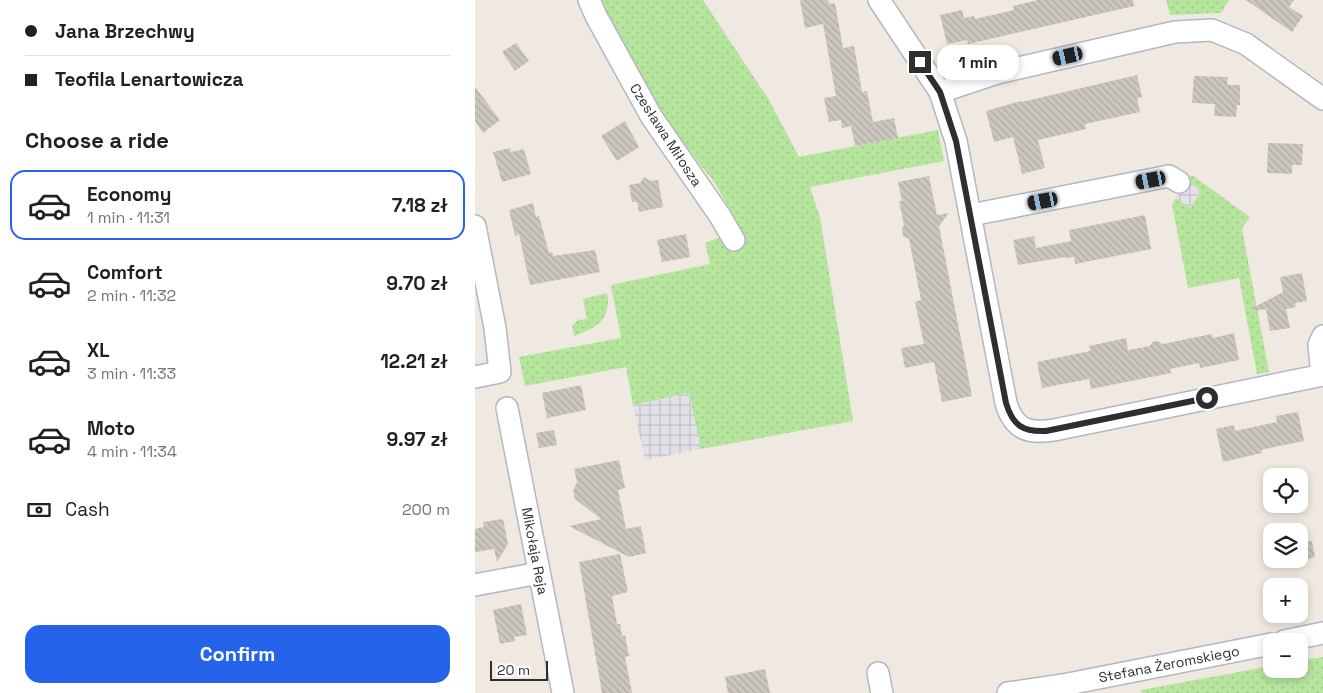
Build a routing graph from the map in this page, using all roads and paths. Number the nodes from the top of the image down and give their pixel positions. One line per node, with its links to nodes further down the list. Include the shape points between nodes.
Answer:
1 (589, 0): 8 (street, Czesława Miłosza, via 651,116)
2 (879, 0): 3 (street)
3 (940, 92): 4 (street, via 997,73 1175,32 1212,30 1246,44); 6 (street, via 956,141)
4 (1323, 99)
5 (1179, 182): 6 (street, via 1169,176)
6 (971, 215): 10 (street, via 1006,403 1012,417 1024,430 1054,430)
7 (475, 226): 11 (street, via 500,372)
8 (734, 240)
9 (1323, 336): 10 (street, via 1319,345)
10 (1323, 375)
11 (475, 377)
12 (507, 408): 13 (street, Mikołaja Reja)
13 (539, 573): 14 (street); 19 (street, Mikołaja Reja)
14 (475, 585)
15 (1323, 633): 16 (street)
16 (1308, 636)
17 (1263, 646): 18 (street, Stefana Żeromskiego)
18 (1064, 689): 20 (street, Stefana Żeromskiego)
19 (563, 693)
20 (1008, 693)

